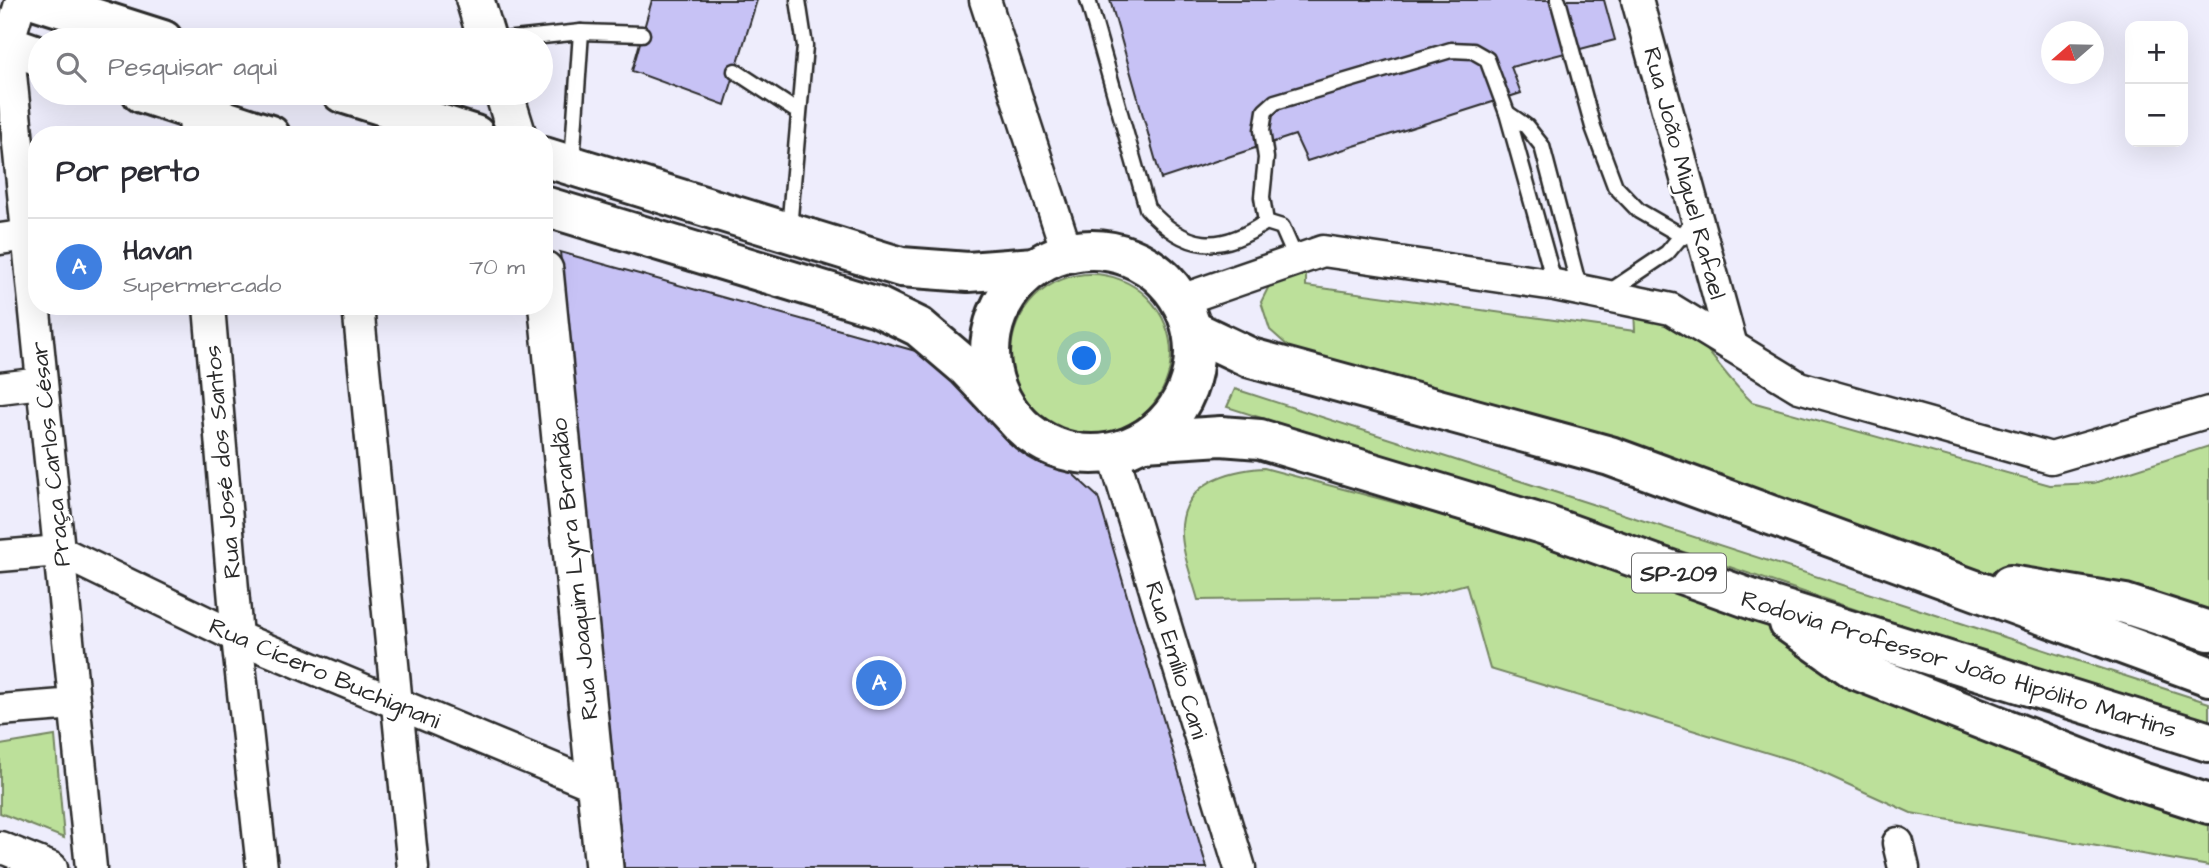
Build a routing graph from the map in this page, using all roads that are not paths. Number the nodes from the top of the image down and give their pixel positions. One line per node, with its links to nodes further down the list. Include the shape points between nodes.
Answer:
1 (21, 0): 14 (street, Praça Carlos César)
2 (37, 0): 9 (main road)
3 (475, 0): 10 (street)
4 (798, 0): 20 (lane, via 806,46)
5 (985, 0): 32 (street)
6 (1087, 0): 28 (lane, via 1147,208 1165,229 1206,245 1242,238)
7 (1558, 0): 29 (lane, via 1593,127 1615,186 1639,211)
8 (1637, 0): 29 (street, Rua João Miguel Rafael)
9 (125, 28)
10 (483, 28)
11 (581, 32): 12 (lane); 13 (lane); 26 (lane)
12 (642, 34)
13 (553, 35)
14 (16, 47): 16 (street, Praça Carlos César)
15 (735, 71): 20 (lane)
16 (7, 99): 31 (street, Praça Carlos César)
17 (173, 105): 21 (main road)
18 (380, 105): 24 (main road)
19 (508, 105): 25 (street)
20 (799, 111): 30 (lane)
21 (194, 113): 23 (main road)
22 (1507, 113): 28 (lane, via 1487,59 1473,51 1451,50 1275,102 1265,111 1262,130); 34 (lane); 34 (lane, via 1526,126 1542,146)
23 (239, 126)
24 (446, 126)
25 (514, 126)
26 (558, 162): 30 (main road)
27 (553, 209): 45 (main road, via 878,307 919,327 966,367)
28 (1266, 222): 33 (lane, via 1282,228)
29 (1689, 224): 34 (lane, via 1667,253); 41 (street, Rua João Miguel Rafael)
30 (789, 234): 32 (main road, via 901,267 968,272)
31 (14, 237): 35 (street, Praça Carlos César)
32 (1051, 259): 40 (main road, via 1102,249 1133,257 1161,275); 45 (main road, via 1009,292 989,348 999,394)
33 (1296, 259): 34 (street, via 1323,251); 40 (street)
34 (1580, 290): 41 (street, via 1671,309)
35 (28, 313)
36 (28, 315): 42 (street, Praça Carlos César)
37 (210, 315): 52 (street, Rua José dos Santos)
38 (359, 315): 55 (street)
39 (549, 315): 58 (street, Rua Joaquim Lyra Brandão)
40 (1187, 315): 46 (main road, via 1194,363 1186,394 1168,421); 49 (main road, via 1251,358 1610,456)
41 (1732, 346): 44 (street, via 1799,387 2051,458)
42 (41, 383): 43 (street); 47 (street, Praça Carlos César)
43 (0, 388)
44 (2209, 411)
45 (1019, 423): 46 (main road, via 1047,444 1081,454)
46 (1129, 447): 50 (main road, Rodovia Professor João Hipólito Martins / SP-209, via 1221,436 1260,439 1545,524); 66 (street, Rua Emílio Cani)
47 (59, 551): 48 (street); 52 (street, Rua Cícero Buchignani); 54 (street, Praça Carlos César)
48 (0, 556)
49 (1918, 569): 51 (main road, via 2125,604); 53 (main road)
50 (1759, 602): 57 (main road, Rodovia Professor João Hipólito Martins / SP-209); 59 (main road, via 1854,669 2135,780)
51 (2209, 631)
52 (237, 637): 55 (street, Rua Cícero Buchignani); 63 (street, Rua José dos Santos)
53 (2209, 676)
54 (75, 704): 56 (street); 62 (street, Praça Carlos César)
55 (395, 704): 58 (street, Rua Cícero Buchignani); 64 (street)
56 (0, 710)
57 (2209, 742)
58 (596, 786): 65 (street, Rua Joaquim Lyra Brandão)
59 (2209, 804)
60 (0, 847): 61 (street)
61 (52, 868)
62 (91, 868)
63 (262, 868)
64 (413, 868)
65 (604, 868)
66 (1240, 868)

